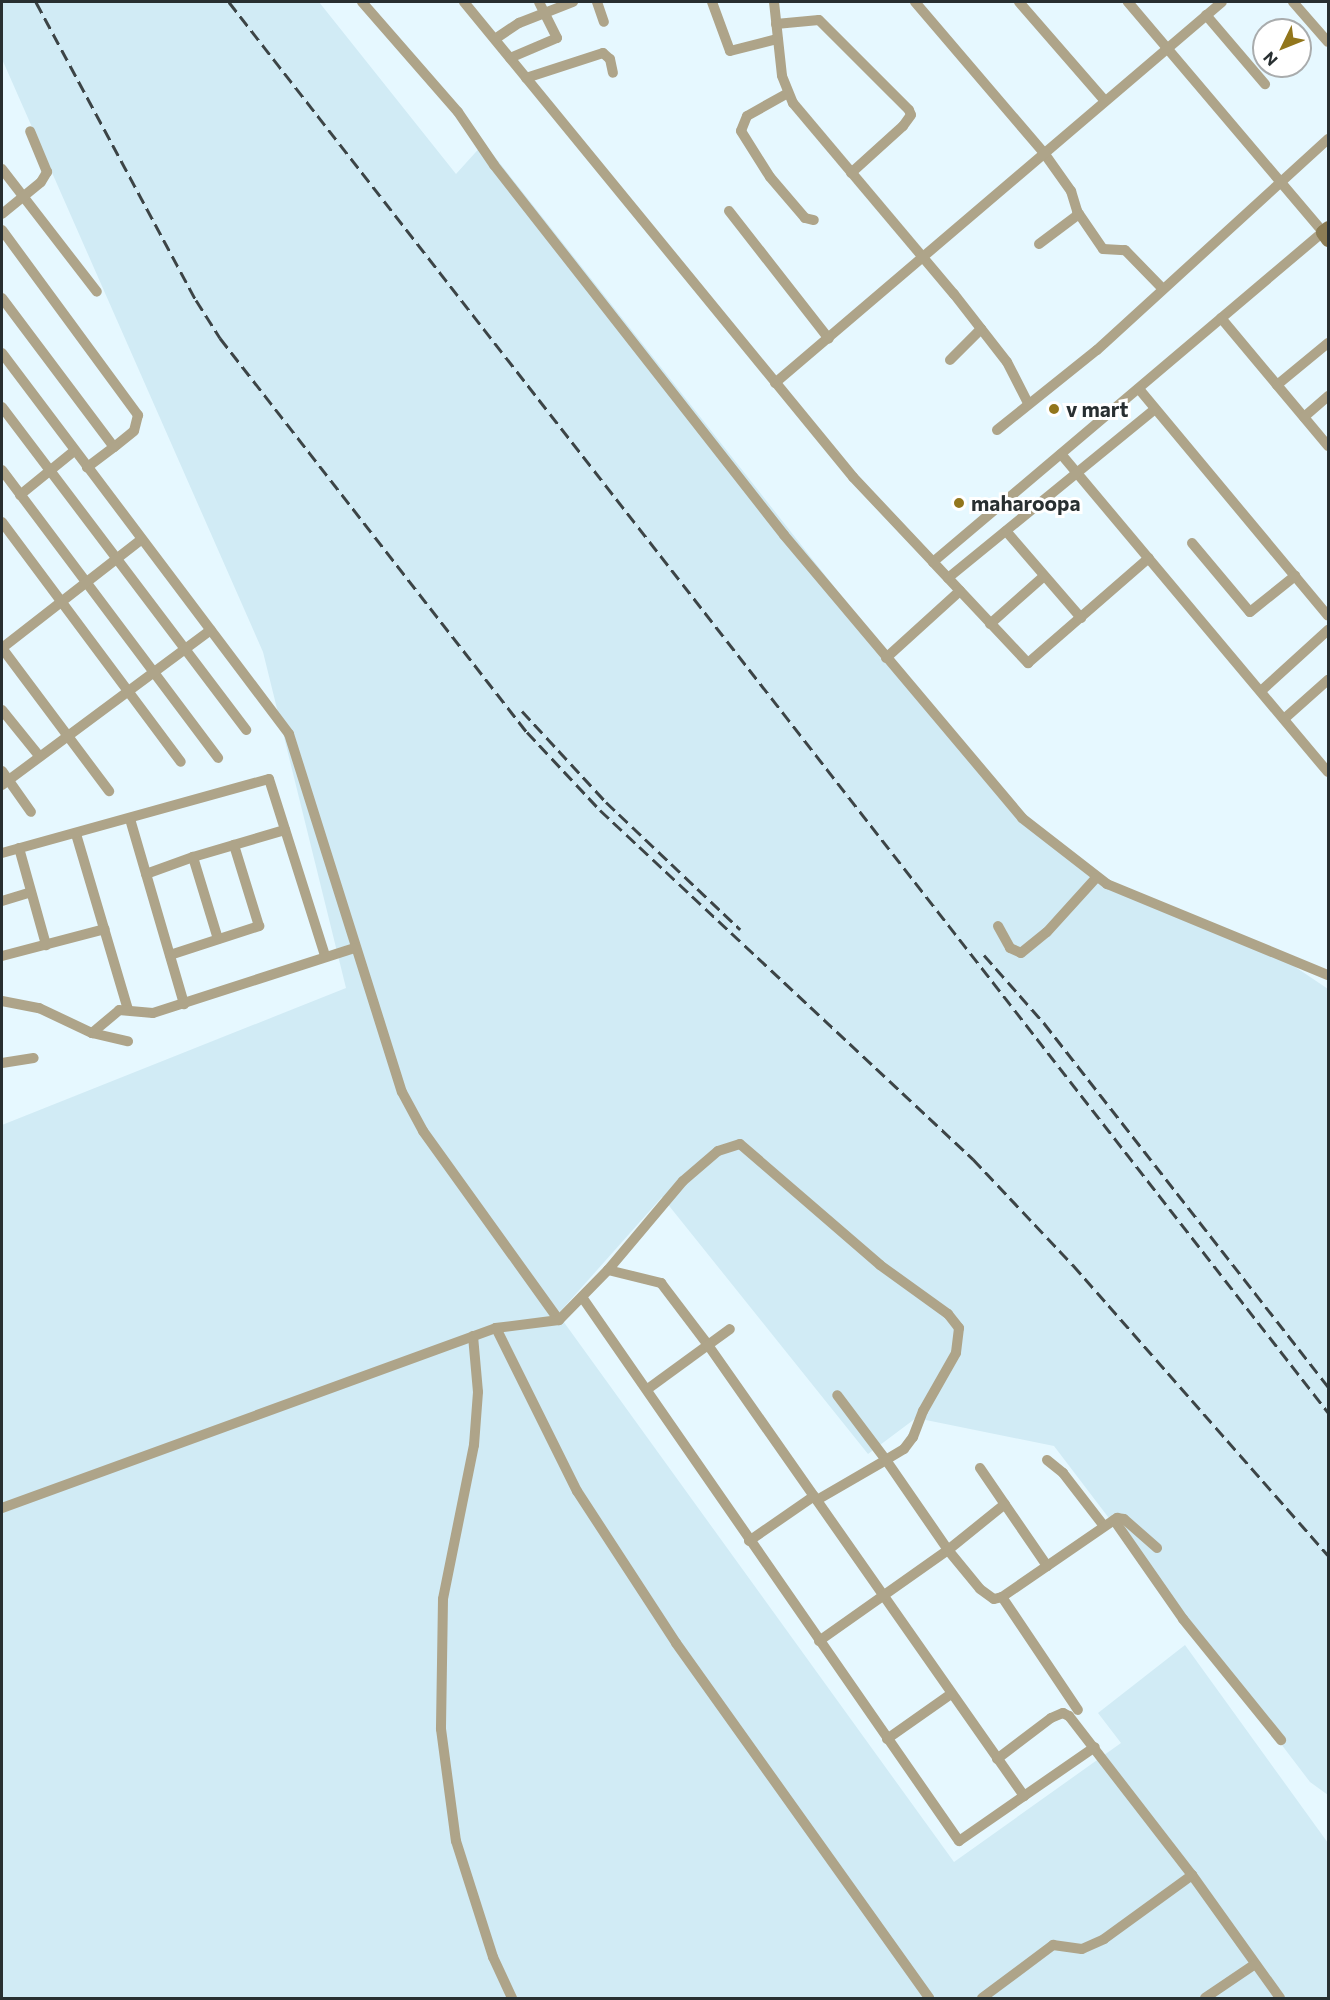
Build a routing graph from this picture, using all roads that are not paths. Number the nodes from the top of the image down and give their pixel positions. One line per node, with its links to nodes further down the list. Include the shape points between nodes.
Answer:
1 (362, 2): 89 (street, via 459,112 501,174)
2 (466, 2): 17 (street)
3 (539, 2): 13 (street)
4 (573, 2): 13 (street)
5 (597, 2): 15 (street)
6 (712, 2): 18 (street, via 730,51)
7 (774, 2): 16 (street)
8 (915, 2): 29 (street)
9 (1019, 2): 26 (street)
10 (1128, 2): 20 (street)
11 (1222, 2): 14 (street)
12 (1293, 2): 19 (street)
13 (545, 13): 17 (street, via 512,26); 21 (street, via 557,38)
14 (1206, 15): 20 (street); 24 (street)
15 (604, 22)
16 (776, 24): 18 (street); 31 (street, via 819,21 909,110 911,115 903,126)
17 (495, 39): 21 (street)
18 (777, 39): 25 (street)
19 (1329, 42)
20 (1166, 48): 26 (street); 32 (street)
21 (510, 58): 23 (street)
22 (613, 73): 23 (street, via 610,59 603,53)
23 (526, 78): 51 (street)
24 (1265, 84)
25 (788, 93): 31 (street); 37 (street, via 747,116 741,131 770,177 805,218)
26 (1104, 101): 29 (street)
27 (30, 131): 33 (street, via 47,172)
28 (1329, 139): 32 (street)
29 (1044, 153): 36 (street, via 1071,191); 41 (street)
30 (2, 169): 33 (street)
31 (851, 173): 41 (street)
32 (1281, 184): 39 (street); 42 (street)
33 (24, 197): 35 (street); 43 (street)
34 (729, 211): 47 (street)
35 (2, 214)
36 (1079, 214): 40 (street); 42 (street, via 1105,250 1125,250)
37 (814, 220)
38 (2, 230): 61 (street, via 138,415 134,431)
39 (1327, 233): 45 (street)
40 (1039, 244)
41 (924, 258): 46 (street); 47 (street)
42 (1163, 289): 55 (street, via 1097,350)
43 (97, 291)
44 (2, 298): 61 (street)
45 (1221, 318): 52 (street); 53 (street)
46 (981, 329): 50 (street); 55 (street, via 1007,362)
47 (829, 339): 51 (street)
48 (1329, 343): 52 (street)
49 (2, 353): 62 (street)
50 (950, 360)
51 (775, 383): 75 (street, via 853,477)
52 (1277, 385): 58 (street)
53 (1139, 389): 57 (street); 63 (street)
54 (1329, 396): 58 (street)
55 (1028, 403): 59 (street)
56 (2, 407): 66 (street)
57 (1155, 409): 67 (street); 77 (street)
58 (1304, 417): 60 (street)
59 (997, 430)
60 (1329, 446)
61 (114, 447): 64 (street)
62 (74, 450): 64 (street); 66 (street)
63 (1061, 454): 67 (street); 75 (street)
64 (87, 468): 71 (street)
65 (2, 471): 68 (street)
66 (49, 471): 68 (street); 74 (street)
67 (1076, 473): 70 (street); 73 (street)
68 (20, 495): 79 (street)
69 (2, 522): 81 (street)
70 (1006, 531): 76 (street); 78 (street)
71 (142, 540): 74 (street); 85 (street)
72 (1192, 543): 77 (street, via 1250,612)
73 (1149, 558): 83 (street); 92 (street)
74 (116, 560): 79 (street); 88 (street)
75 (933, 562): 78 (street)
76 (1044, 576): 83 (street); 84 (street)
77 (1295, 576): 82 (street)
78 (948, 578): 80 (street)
79 (87, 584): 81 (street); 90 (street)
80 (960, 591): 84 (street); 89 (street)
81 (62, 602): 87 (street); 93 (street)
82 (1329, 616)
83 (1081, 618): 84 (street, via 1028,663)
84 (990, 624)
85 (211, 630): 88 (street); 120 (street, via 290,734)
86 (1329, 630): 92 (street)
87 (2, 648): 97 (street)
88 (184, 651): 90 (street); 96 (street)
89 (886, 658): 113 (street, via 1022,818)
90 (154, 673): 93 (street); 99 (street)
91 (1329, 680): 95 (street)
92 (1261, 691): 95 (street)
93 (128, 693): 97 (street); 100 (street)
94 (2, 710): 98 (street)
95 (1284, 719): 101 (street)
96 (246, 730)
97 (68, 736): 98 (street); 103 (street)
98 (40, 757): 102 (street)
99 (218, 758)
100 (181, 762)
101 (1329, 772)
102 (4, 779): 104 (street)
103 (109, 791)
104 (31, 812)
105 (130, 819): 106 (street, via 269,779); 107 (street); 112 (street)
106 (285, 830): 108 (street); 123 (street)
107 (76, 834): 109 (street); 117 (street)
108 (234, 845): 111 (street); 118 (street, via 259,926)
109 (19, 848): 110 (street); 114 (street)
110 (2, 853)
111 (192, 857): 112 (street); 118 (street)
112 (146, 874): 121 (street)
113 (1096, 878): 116 (street, via 1047,932 1021,953 1010,948); 124 (street, via 1186,920)
114 (31, 892): 115 (street); 119 (street)
115 (2, 901)
116 (998, 926)
117 (105, 929): 119 (street); 127 (street)
118 (218, 939): 121 (street)
119 (46, 945): 122 (street)
120 (354, 948): 123 (street); 134 (street, via 409,1108)
121 (170, 955): 126 (street)
122 (2, 956)
123 (325, 956): 126 (street)
124 (1329, 975)
125 (2, 1001): 128 (street, via 39,1008)
126 (184, 1004): 127 (street, via 145,1014)
127 (128, 1009): 128 (street, via 116,1011)
128 (92, 1033): 129 (street)
129 (128, 1041)
130 (34, 1058): 131 (street)
131 (2, 1063)
132 (608, 1270): 133 (street); 138 (street, via 658,1281); 141 (street, via 697,1168 734,1144 747,1147 874,1260 948,1314 959,1328 956,1353 913,1437 904,1449)
133 (582, 1297): 134 (street); 139 (street)
134 (559, 1320): 135 (street)
135 (496, 1328): 137 (street); 166 (street, via 589,1510 676,1643)
136 (729, 1329): 138 (street)
137 (473, 1336): 146 (street); 165 (street, via 478,1392 474,1445 443,1599 441,1729 456,1841 493,1957)
138 (708, 1345): 139 (street); 144 (street)
139 (649, 1388): 149 (street)
140 (837, 1395): 141 (street)
141 (886, 1460): 144 (street); 151 (street)
142 (1047, 1460): 148 (street, via 1063,1473)
143 (980, 1468): 145 (street)
144 (815, 1498): 149 (street); 153 (street)
145 (1005, 1504): 151 (street); 152 (street)
146 (2, 1508)
147 (1114, 1520): 148 (street); 150 (street, via 1124,1519); 159 (street, via 1183,1619)
148 (1104, 1526): 152 (street)
149 (749, 1541): 155 (street)
150 (1157, 1548)
151 (948, 1550): 153 (street); 154 (street, via 988,1597)
152 (1047, 1566): 154 (street)
153 (883, 1597): 155 (street); 156 (street)
154 (1002, 1597): 157 (street)
155 (819, 1641): 158 (street)
156 (951, 1694): 158 (street); 161 (street)
157 (1078, 1710)
158 (887, 1738): 162 (street, via 959,1841)
159 (1281, 1740)
160 (1095, 1747): 161 (street, via 1063,1713); 162 (street); 163 (street)
161 (997, 1759): 162 (street)
162 (1024, 1796)
163 (1192, 1875): 164 (street); 167 (street, via 1104,1939 1082,1949 1053,1945)
164 (1255, 1964): 168 (street); 169 (street)
165 (512, 1998)
166 (929, 1998)
167 (982, 1998)
168 (1205, 1998)
169 (1280, 1998)

